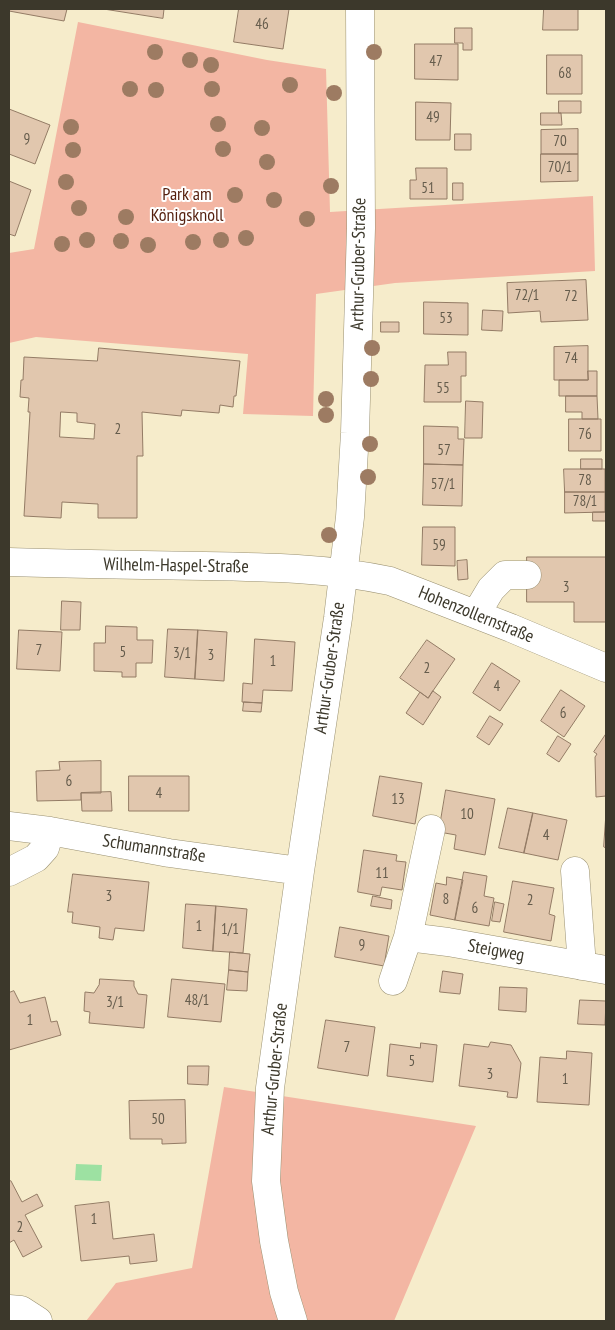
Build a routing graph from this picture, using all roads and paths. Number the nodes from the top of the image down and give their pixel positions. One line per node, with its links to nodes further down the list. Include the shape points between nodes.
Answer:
1 (360, 9): 3 (street, Arthur-Gruber-Straße, via 361,228 355,432)
2 (9, 562): 3 (street, Wilhelm-Haspel-Straße, via 272,567)
3 (343, 574): 5 (street, Hohenzollernstraße, via 390,581); 10 (street, Arthur-Gruber-Straße)
4 (527, 575): 5 (street, via 505,576 491,589)
5 (476, 614): 6 (street, Hohenzollernstraße)
6 (606, 668)
7 (9, 826): 9 (street, Schumannstraße)
8 (431, 828): 13 (street)
9 (50, 832): 10 (street, Schumannstraße); 12 (street, via 45,848 36,858)
10 (300, 871): 18 (street, Arthur-Gruber-Straße, via 270,1088 266,1181 274,1241)
11 (575, 871): 14 (street, Steigweg)
12 (9, 872)
13 (408, 937): 14 (street, Steigweg); 15 (street)
14 (594, 968)
15 (393, 981)
16 (9, 1309): 17 (street, via 21,1310)
17 (38, 1321)
18 (293, 1321)

